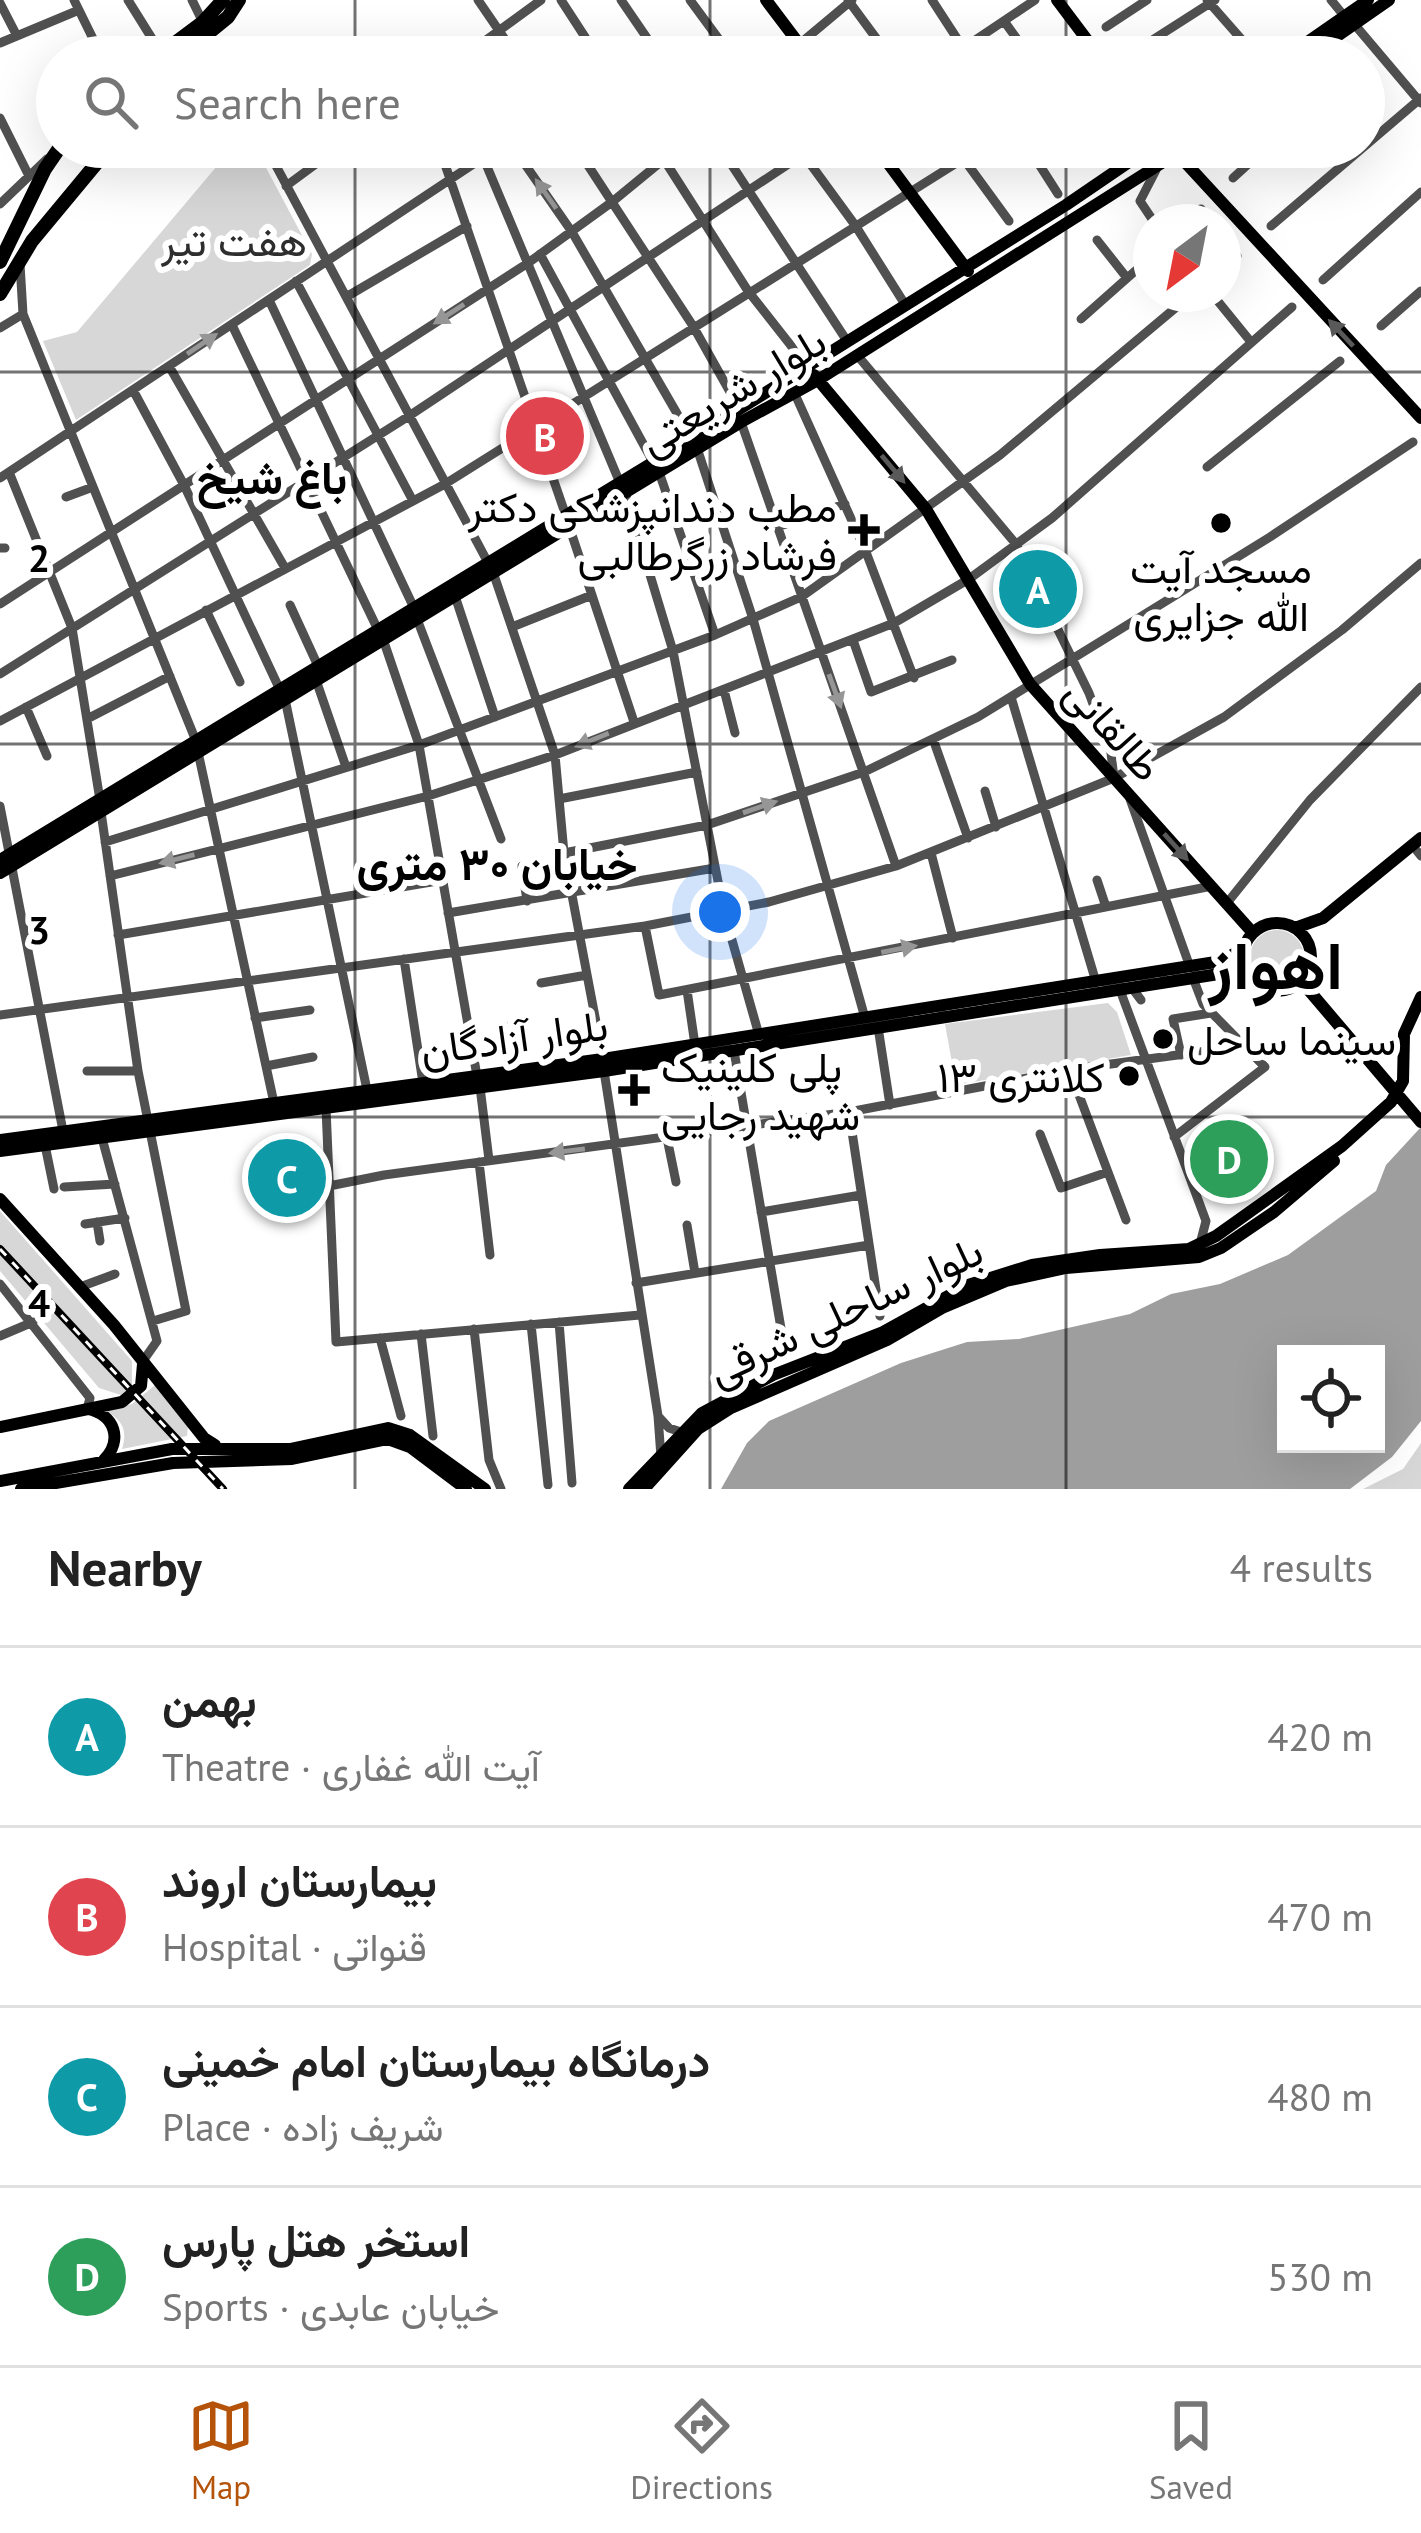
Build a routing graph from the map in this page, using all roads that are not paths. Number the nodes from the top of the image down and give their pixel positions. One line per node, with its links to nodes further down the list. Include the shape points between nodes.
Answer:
1 (128, 0): 31 (street)
2 (192, 0): 27 (street)
3 (223, 0): 27 (highway)
4 (239, 0): 27 (highway)
5 (478, 0): 28 (street)
6 (541, 0): 28 (street)
7 (561, 0): 37 (street)
8 (621, 0): 38 (street)
9 (690, 0): 39 (street)
10 (766, 0): 40 (main road)
11 (932, 0): 43 (street)
12 (1035, 0): 24 (street)
13 (1057, 0): 46 (main road)
14 (1120, 0): 23 (street)
15 (1147, 0): 23 (street)
16 (1330, 0): 25 (street)
17 (1368, 0): 25 (main road)
18 (1389, 0): 25 (main road)
19 (850, 1): 41 (street); 42 (street)
20 (1210, 1): 47 (street); 48 (street)
21 (0, 3): 29 (street)
22 (77, 5): 29 (street); 30 (street)
23 (1128, 13): 26 (street)
24 (1004, 21): 44 (street); 45 (street)
25 (1350, 21): 49 (main road); 50 (main road); 51 (street)
26 (1106, 27)
27 (206, 28): 32 (highway); 33 (highway); 34 (street)
28 (499, 31): 35 (street); 36 (street)
29 (17, 36): 52 (street)
30 (92, 36)
31 (148, 36)
32 (192, 36)
33 (198, 36)
34 (209, 36)
35 (492, 36)
36 (502, 36)
37 (584, 36)
38 (646, 36)
39 (717, 36)
40 (794, 36)
41 (809, 36)
42 (875, 36)
43 (956, 36)
44 (986, 36)
45 (1015, 36)
46 (1084, 36)
47 (1158, 36)
48 (1239, 36)
49 (1323, 36)
50 (1332, 36)
51 (1364, 36)
52 (0, 43)
53 (1385, 59): 54 (street)
54 (1420, 101): 56 (street)
55 (0, 118): 82 (street)
56 (1385, 130)
57 (38, 168): 82 (street)
58 (49, 168): 103 (highway)
59 (93, 168): 106 (highway)
60 (277, 168): 85 (street)
61 (310, 168): 85 (street)
62 (446, 168): 84 (street)
63 (467, 168): 84 (street)
64 (487, 168): 104 (street)
65 (528, 168): 98 (street, one-way to 65)
66 (590, 168): 90 (street)
67 (654, 168): 90 (street)
68 (669, 168): 93 (street)
69 (733, 168): 86 (street)
70 (778, 168): 86 (street)
71 (813, 168): 95 (street)
72 (891, 168): 87 (main road)
73 (947, 168): 87 (street)
74 (970, 168): 94 (street)
75 (1041, 168): 89 (street)
76 (1119, 168): 107 (main road, بلوار شریعتی)
77 (1155, 168): 112 (main road, بلوار شریعتی)
78 (1158, 168): 92 (street)
79 (1196, 168): 150 (main road, one-way to 79)
80 (1243, 168): 83 (street)
81 (1340, 168): 97 (street)
82 (29, 176): 91 (street)
83 (1232, 178)
84 (450, 179): 96 (street); 102 (street)
85 (286, 186): 102 (street)
86 (748, 191): 93 (street); 105 (street)
87 (909, 192): 95 (street); 107 (main road)
88 (1421, 192): 110 (street)
89 (1058, 194)
90 (612, 202): 98 (street); 101 (street)
91 (0, 204)
92 (1142, 204)
93 (703, 220): 101 (street); 115 (street)
94 (1009, 221)
95 (855, 225): 105 (street); 120 (street)
96 (466, 226): 114 (street); 118 (street)
97 (1271, 226)
98 (572, 232): 100 (street); 113 (street)
99 (1097, 240): 109 (street)
100 (540, 254): 104 (street); 121 (street)
101 (648, 257): 113 (street); 129 (street)
102 (327, 261): 111 (street); 118 (street)
103 (0, 262)
104 (528, 262): 114 (street); 127 (street)
105 (793, 263): 115 (street); 132 (street)
106 (20, 264): 117 (highway); 125 (street)
107 (966, 268): 112 (main road); 120 (main road, بلوار شریعتی)
108 (1133, 273): 109 (street)
109 (1127, 278): 126 (street)
110 (1323, 280)
111 (296, 281): 119 (street); 141 (street)
112 (975, 281): 135 (main road, بلوار شریعتی)
113 (604, 286): 121 (street); 136 (street)
114 (488, 289): 134 (street); 137 (street, one-way to 137)
115 (748, 291): 129 (street); 140 (street)
116 (1421, 291): 130 (street)
117 (0, 294)
118 (346, 297): 137 (street)
119 (269, 300): 128 (street); 147 (street)
120 (906, 306): 132 (main road, بلوار شریعتی)
121 (571, 308): 127 (street); 142 (street)
122 (1292, 308): 133 (street)
123 (1170, 312): 163 (street)
124 (1226, 312): 133 (street)
125 (23, 314): 131 (street); 153 (street)
126 (1082, 319)
127 (554, 320): 134 (street); 146 (street)
128 (232, 325): 139 (street, one-way to 128); 151 (street)
129 (693, 326): 136 (street); 148 (street)
130 (1381, 326)
131 (0, 328)
132 (847, 341): 140 (main road, بلوار شریعتی)
133 (1251, 342): 179 (street)
134 (509, 350): 149 (street); 152 (street)
135 (857, 355): 143 (main road, بلوار شریعتی); 163 (street)
136 (645, 357): 142 (street); 156 (street)
137 (379, 359): 141 (street); 149 (street)
138 (1340, 361): 159 (street)
139 (169, 366): 144 (street); 158 (street)
140 (807, 366): 143 (main road, طالقانی); 148 (main road, بلوار شریعتی)
141 (348, 379): 147 (street); 154 (street)
142 (611, 379): 146 (street); 160 (street)
143 (818, 380): 145 (main road, بلوار شریعتی); 171 (main road, طالقانی, one-way to 171)
144 (133, 390): 153 (street); 165 (street)
145 (794, 392): 148 (main road, بلوار شریعتی); 170 (street)
146 (584, 395): 152 (street); 167 (street)
147 (318, 399): 151 (street); 157 (street)
148 (740, 415): 156 (main road, بلوار شریعتی); 175 (street)
149 (409, 416): 154 (street); 164 (street)
150 (1421, 418)
151 (279, 424): 158 (street); 162 (street)
152 (535, 427): 164 (street); 174 (street)
153 (71, 431): 161 (street); 166 (street)
154 (378, 436): 157 (street); 169 (street)
155 (1412, 442): 205 (street)
156 (695, 443): 160 (main road, بلوار شریعتی); 195 (street)
157 (344, 457): 162 (street); 173 (street)
158 (223, 460): 165 (street); 172 (street)
159 (1207, 466)
160 (656, 467): 167 (main road, بلوار شریعتی); 200 (street)
161 (4, 476): 184 (street)
162 (307, 481): 172 (street); 178 (street)
163 (964, 482): 171 (street); 179 (street)
164 (445, 484): 169 (street); 183 (street)
165 (184, 485): 176 (street); 177 (street)
166 (93, 487): 168 (street); 176 (street)
167 (622, 487): 174 (main road, بلوار شریعتی); 203 (street)
168 (66, 497)
169 (413, 501): 173 (street)
170 (844, 504): 175 (street); 180 (street)
171 (926, 509): 180 (street); 185 (main road, طالقانی)
172 (254, 514): 177 (street); 182 (street)
173 (374, 521): 178 (street); 194 (street)
174 (567, 521): 183 (main road, بلوار شریعتی); 188 (street)
175 (777, 527): 190 (street)
176 (112, 532): 184 (street); 186 (street)
177 (210, 542): 186 (street); 187 (street)
178 (336, 542): 182 (street); 199 (street)
179 (1016, 544): 185 (street); 205 (street)
180 (866, 552): 190 (street); 196 (street)
181 (1421, 563): 238 (street, via 1282,677)
182 (285, 568): 187 (street)
183 (490, 568): 189 (main road, بلوار شریعتی); 194 (main road, بلوار شریعتی); 197 (street)
184 (50, 572): 191 (street); 198 (street)
185 (969, 579): 196 (street); 215 (main road, طالقانی)
186 (134, 589): 198 (street); 201 (street)
187 (235, 595): 193 (street); 218 (street)
188 (592, 595): 197 (street); 207 (street)
189 (455, 596): 194 (main road, بلوار شریعتی); 223 (street)
190 (801, 597): 195 (street); 204 (street)
191 (0, 604)
192 (290, 605): 208 (street)
193 (206, 610): 201 (street); 214 (street)
194 (416, 613): 199 (main road, بلوار شریعتی); 227 (street)
195 (753, 619): 200 (street); 210 (street)
196 (894, 623): 202 (street); 213 (street)
197 (512, 626): 220 (street)
198 (72, 628): 209 (street); 212 (street)
199 (381, 635): 208 (main road, بلوار شریعتی); 230 (street)
200 (715, 635): 203 (street)
201 (154, 637): 211 (street); 212 (street)
202 (853, 640): 204 (street); 213 (street, via 871,692)
203 (673, 650): 207 (street); 221 (street)
204 (821, 654): 210 (street); 236 (street, one-way to 236)
205 (1073, 657): 215 (street); 238 (street, via 1112,753)
206 (952, 660): 213 (street)
207 (617, 671): 220 (street); 226 (street)
208 (317, 673): 218 (main road, بلوار شریعتی); 234 (street)
209 (0, 674)
210 (769, 674): 217 (street); 241 (street)
211 (170, 676): 224 (street); 231 (street)
212 (81, 678): 222 (street); 224 (street)
213 (914, 678)
214 (240, 682)
215 (1030, 684): 219 (street); 238 (main road, طالقانی)
216 (1421, 687): 272 (street, via 1310,800)
217 (724, 690): 221 (street); 228 (street)
218 (282, 695): 231 (main road, بلوار شریعتی); 239 (street)
219 (1011, 697): 229 (street); 247 (street)
220 (537, 701): 223 (street); 232 (street)
221 (684, 704): 226 (street); 235 (street)
222 (26, 707): 225 (street); 233 (street)
223 (495, 716): 227 (street)
224 (87, 719): 246 (street)
225 (0, 721)
226 (634, 722): 232 (street, one-way to 232)
227 (460, 730): 230 (street); 237 (street)
228 (735, 733)
229 (933, 739): 236 (street); 252 (street)
230 (419, 745): 234 (street); 243 (street)
231 (197, 747): 246 (main road, بلوار شریعتی); 248 (street)
232 (555, 755): 237 (street); 244 (street)
233 (47, 756)
234 (346, 767): 239 (street)
235 (697, 772): 244 (street); 250 (street)
236 (864, 772): 241 (street); 261 (street)
237 (478, 778): 243 (street); 253 (street)
238 (1114, 778): 242 (main road, طالقانی); 247 (street)
239 (302, 781): 248 (street); 249 (street)
240 (985, 791): 251 (street)
241 (801, 793): 250 (street, one-way to 241); 267 (street)
242 (1128, 794): 266 (main road, طالقانی, one-way to 266); 269 (street)
243 (428, 796): 249 (street); 264 (street)
244 (559, 800): 257 (street)
245 (0, 806): 259 (street)
246 (100, 806): 254 (street); 259 (main road, بلوار شریعتی)
247 (1044, 808): 251 (street); 276 (street)
248 (211, 809): 254 (street); 255 (street)
249 (311, 825): 255 (street); 270 (street)
250 (707, 825): 257 (street); 262 (street)
251 (996, 827): 252 (street)
252 (968, 838): 258 (street)
253 (501, 839)
254 (105, 842): 263 (street)
255 (219, 848): 263 (street, one-way to 263); 277 (street)
256 (1420, 848): 279 (main road, via 1323,918); 285 (main road, via 1326,921)
257 (565, 853): 268 (street)
258 (931, 853): 261 (street); 283 (street)
259 (5, 863): 302 (street)
260 (523, 866): 271 (street)
261 (896, 866): 267 (street)
262 (715, 868): 268 (street); 274 (street)
263 (110, 876): 281 (street)
264 (442, 880): 270 (street); 275 (street)
265 (1097, 880): 273 (street)
266 (1211, 886): 269 (street); 272 (main road, طالقانی)
267 (828, 887): 274 (street); 288 (street)
268 (572, 894): 271 (street); 282 (street)
269 (1164, 896): 273 (street); 290 (street)
270 (327, 900): 277 (street); 289 (street)
271 (527, 901): 275 (street)
272 (1227, 903): 280 (main road, طالقانی)
273 (1106, 907): 276 (street)
274 (724, 912): 278 (street); 293 (street)
275 (448, 913): 286 (street)
276 (1076, 914): 283 (street); 296 (street)
277 (233, 915): 281 (street); 294 (street)
278 (645, 926): 282 (street); 298 (street, via 658,995)
279 (1294, 928): 280 (main road, via 1278,923); 285 (main road)
280 (1253, 933): 284 (main road)
281 (118, 934): 300 (street)
282 (580, 935): 286 (street); 292 (street)
283 (953, 938): 288 (street, one-way to 283)
284 (1244, 948): 290 (main road, بلوار آزادگان); 291 (main road)
285 (1310, 948): 295 (main road)
286 (455, 952): 287 (street); 323 (street)
287 (404, 959): 289 (street); 324 (street)
288 (848, 959): 293 (street); 308 (street)
289 (341, 968): 294 (street); 326 (street)
290 (1191, 972): 291 (main road, بلوار آزادگان); 296 (main road, بلوار آزادگان); 299 (main road, بلوار آزادگان); 305 (street)
291 (1248, 974): 295 (main road, via 1268,990)
292 (587, 975): 297 (street); 317 (street)
293 (744, 980): 298 (street); 310 (street)
294 (248, 981): 300 (street); 307 (street)
295 (1301, 981): 331 (main road)
296 (1096, 982): 308 (main road, بلوار آزادگان)
297 (541, 983)
298 (687, 990): 311 (street)
299 (1131, 993): 308 (main road, بلوار آزادگان); 316 (street)
300 (128, 998): 302 (street); 320 (street)
301 (1421, 998): 355 (main road, بلوار ساحلی شرقی, via 1404,1034 1403,1082 1391,1102)
302 (40, 1010): 306 (street); 334 (street)
303 (310, 1010): 307 (street)
304 (1421, 1010): 373 (main road, بلوار ساحلی شرقی, via 1409,1034 1408,1083 1394,1105 1295,1195 1221,1248 1180,1262 1019,1278)
305 (1211, 1013): 312 (street); 314 (street, via 1173,1019)
306 (0, 1015)
307 (255, 1018): 318 (street)
308 (871, 1022): 310 (main road, بلوار آزادگان); 313 (main road, بلوار آزادگان); 328 (street)
309 (505, 1027): 321 (street)
310 (759, 1035): 311 (main road, بلوار آزادگان)
311 (695, 1045): 317 (main road, بلوار آزادگان)
312 (1244, 1046): 314 (street); 336 (street, via 1265,1067)
313 (734, 1051): 317 (main road, بلوار آزادگان); 333 (street)
314 (1181, 1055): 316 (street)
315 (313, 1057): 318 (street)
316 (1145, 1060): 322 (street); 336 (street)
317 (604, 1065): 321 (main road, بلوار آزادگان); 323 (main road, بلوار آزادگان); 341 (street)
318 (266, 1066): 327 (street)
319 (87, 1071): 320 (street)
320 (138, 1071): 332 (street)
321 (511, 1071): 323 (main road, بلوار آزادگان)
322 (1070, 1071): 328 (street); 344 (street)
323 (478, 1081): 325 (main road, بلوار آزادگان); 343 (street)
324 (423, 1083): 325 (main road, بلوار آزادگان); 326 (main road, بلوار آزادگان)
325 (449, 1085): 329 (main road, بلوار آزادگان)
326 (367, 1090): 327 (main road, بلوار آزادگان)
327 (274, 1103): 332 (main road, بلوار آزادگان)
328 (890, 1105): 330 (street)
329 (326, 1108): 332 (main road, بلوار آزادگان); 347 (street)
330 (849, 1112): 333 (street); 348 (street)
331 (1421, 1122)
332 (148, 1125): 334 (main road, بلوار آزادگان); 337 (main road, بلوار آزادگان); 368 (street, via 187,1311)
333 (747, 1126): 338 (street); 350 (street)
334 (63, 1131): 339 (main road, بلوار آزادگان)
335 (1040, 1134): 344 (street, via 1061,1188)
336 (1174, 1137): 353 (street)
337 (102, 1138): 340 (main road, بلوار آزادگان); 346 (street)
338 (667, 1138): 341 (street); 345 (street)
339 (0, 1140)
340 (45, 1145): 342 (main road, بلوار آزادگان); 346 (street, via 59,1188)
341 (615, 1145): 343 (street, one-way to 343); 363 (street)
342 (0, 1151)
343 (484, 1161): 347 (street); 359 (street)
344 (1108, 1172): 352 (street)
345 (676, 1182)
346 (115, 1184): 351 (street)
347 (329, 1186): 376 (street, via 335,1342)
348 (861, 1195): 350 (street); 357 (street)
349 (0, 1199): 365 (main road)
350 (761, 1212): 360 (street)
351 (124, 1218): 356 (street, via 91,1223); 368 (street)
352 (1126, 1220)
353 (1206, 1221): 355 (street); 358 (street)
354 (687, 1225): 361 (street)
355 (1230, 1227): 358 (main road, بلوار ساحلی شرقی)
356 (100, 1241)
357 (868, 1245): 360 (street); 367 (street)
358 (1200, 1245): 373 (main road, بلوار ساحلی شرقی, via 1000,1273 937,1299)
359 (490, 1255)
360 (770, 1259): 361 (street); 377 (street)
361 (694, 1273): 363 (street)
362 (115, 1274): 365 (street)
363 (636, 1283): 366 (street)
364 (0, 1284): 369 (street)
365 (80, 1287): 378 (main road)
366 (640, 1315): 370 (street); 381 (street)
367 (880, 1316)
368 (153, 1321): 378 (street, via 158,1341)
369 (33, 1322): 375 (street); 379 (street, via 90,1397)
370 (559, 1322): 371 (street); 391 (street)
371 (532, 1324): 372 (street); 392 (street)
372 (474, 1329): 374 (street); 396 (street, via 489,1460)
373 (891, 1332): 384 (main road, بلوار ساحلی شرقی, via 726,1399); 398 (main road, بلوار ساحلی شرقی, via 708,1421)
374 (421, 1334): 376 (street); 386 (street)
375 (0, 1336)
376 (380, 1338): 380 (street)
377 (785, 1352)
378 (142, 1361): 379 (main road, via 133,1396); 387 (main road)
379 (87, 1409): 382 (main road); 389 (main road, via 115,1430)
380 (401, 1416): 383 (street); 385 (street)
381 (658, 1416): 384 (street); 388 (street)
382 (0, 1427)
383 (388, 1428): 385 (main road); 387 (main road)
384 (681, 1432): 388 (main road, بلوار ساحلی شرقی)
385 (410, 1436): 395 (main road)
386 (433, 1436)
387 (221, 1455): 389 (main road, via 172,1449); 393 (main road); 394 (main road, via 292,1459 388,1439)
388 (661, 1457): 397 (main road, بلوار ساحلی شرقی)
389 (101, 1463): 390 (main road)
390 (0, 1481)
391 (572, 1483)
392 (548, 1485)
393 (21, 1489)
394 (466, 1489)
395 (485, 1489)
396 (501, 1489)
397 (629, 1489)
398 (644, 1489)

